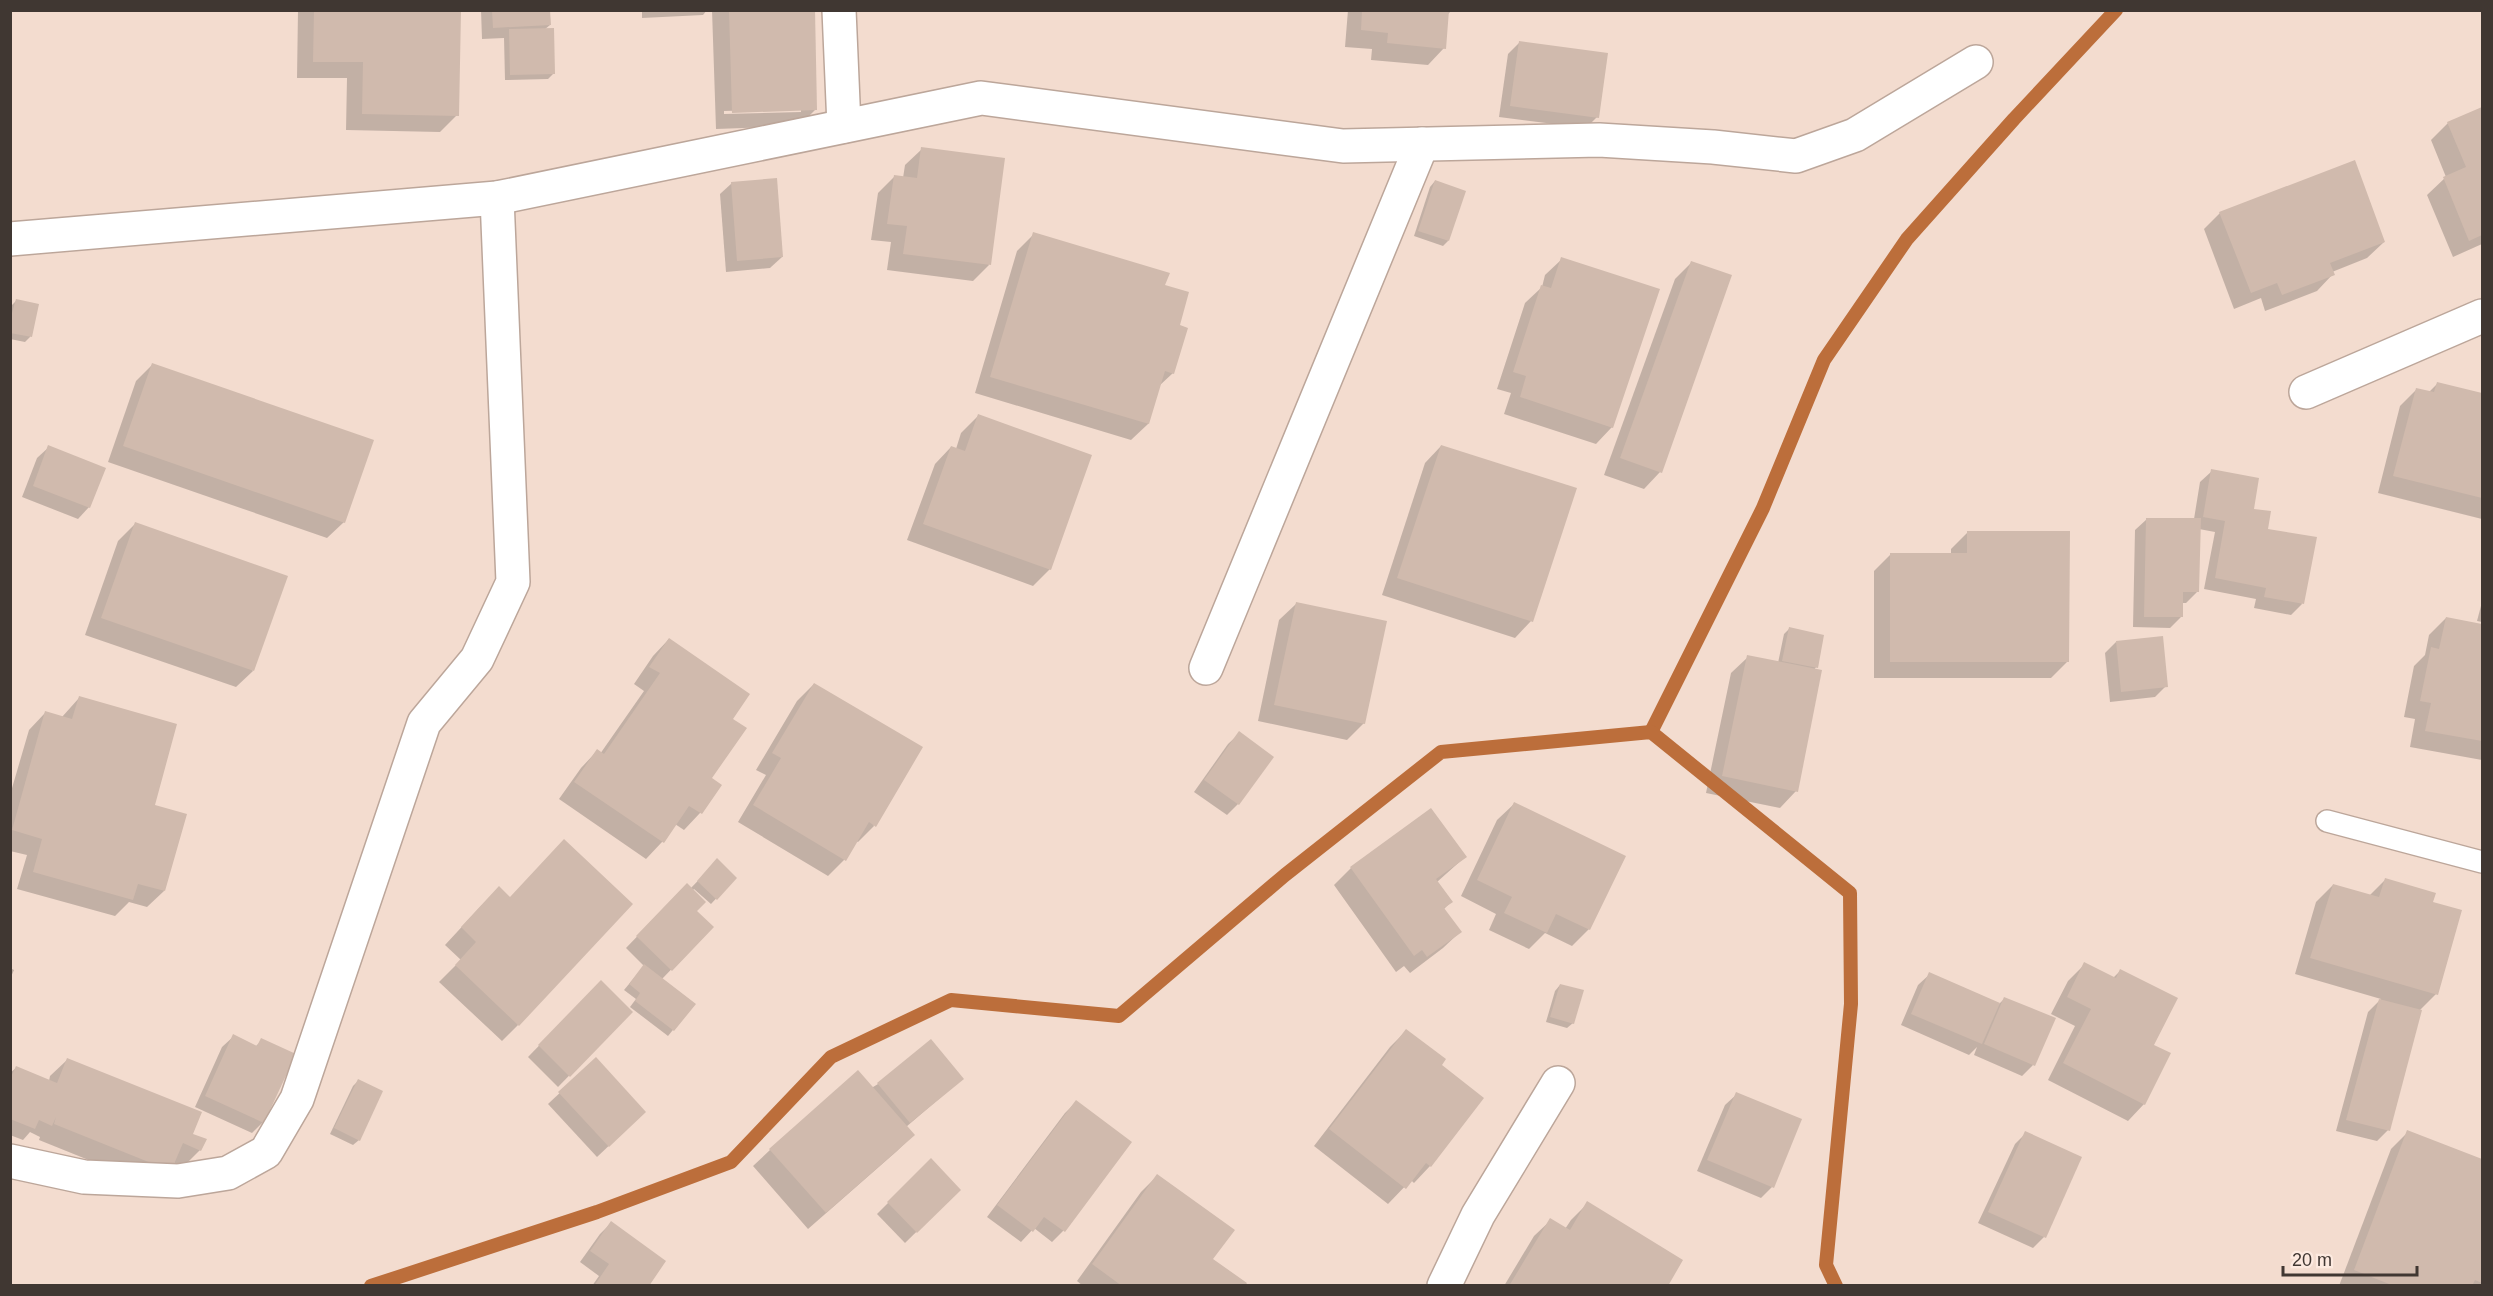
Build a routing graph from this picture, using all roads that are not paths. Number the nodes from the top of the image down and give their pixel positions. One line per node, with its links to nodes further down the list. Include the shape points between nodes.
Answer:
1 (838, 10): 3 (street)
2 (1976, 62): 4 (street, via 1855,135 1796,156 1599,140)
3 (844, 126): 4 (street, via 981,98 1343,146); 5 (street)
4 (1422, 144): 9 (street)
5 (497, 198): 6 (street); 13 (street, via 513,582 477,659 424,723 297,1099 266,1152 228,1173 178,1181 84,1177)
6 (10, 239)
7 (2482, 316): 8 (street)
8 (2306, 392)
9 (1206, 668)
10 (2327, 820): 11 (lane)
11 (2482, 862)
12 (1558, 1083): 14 (street, via 1478,1215)
13 (10, 1161)
14 (1444, 1286)

